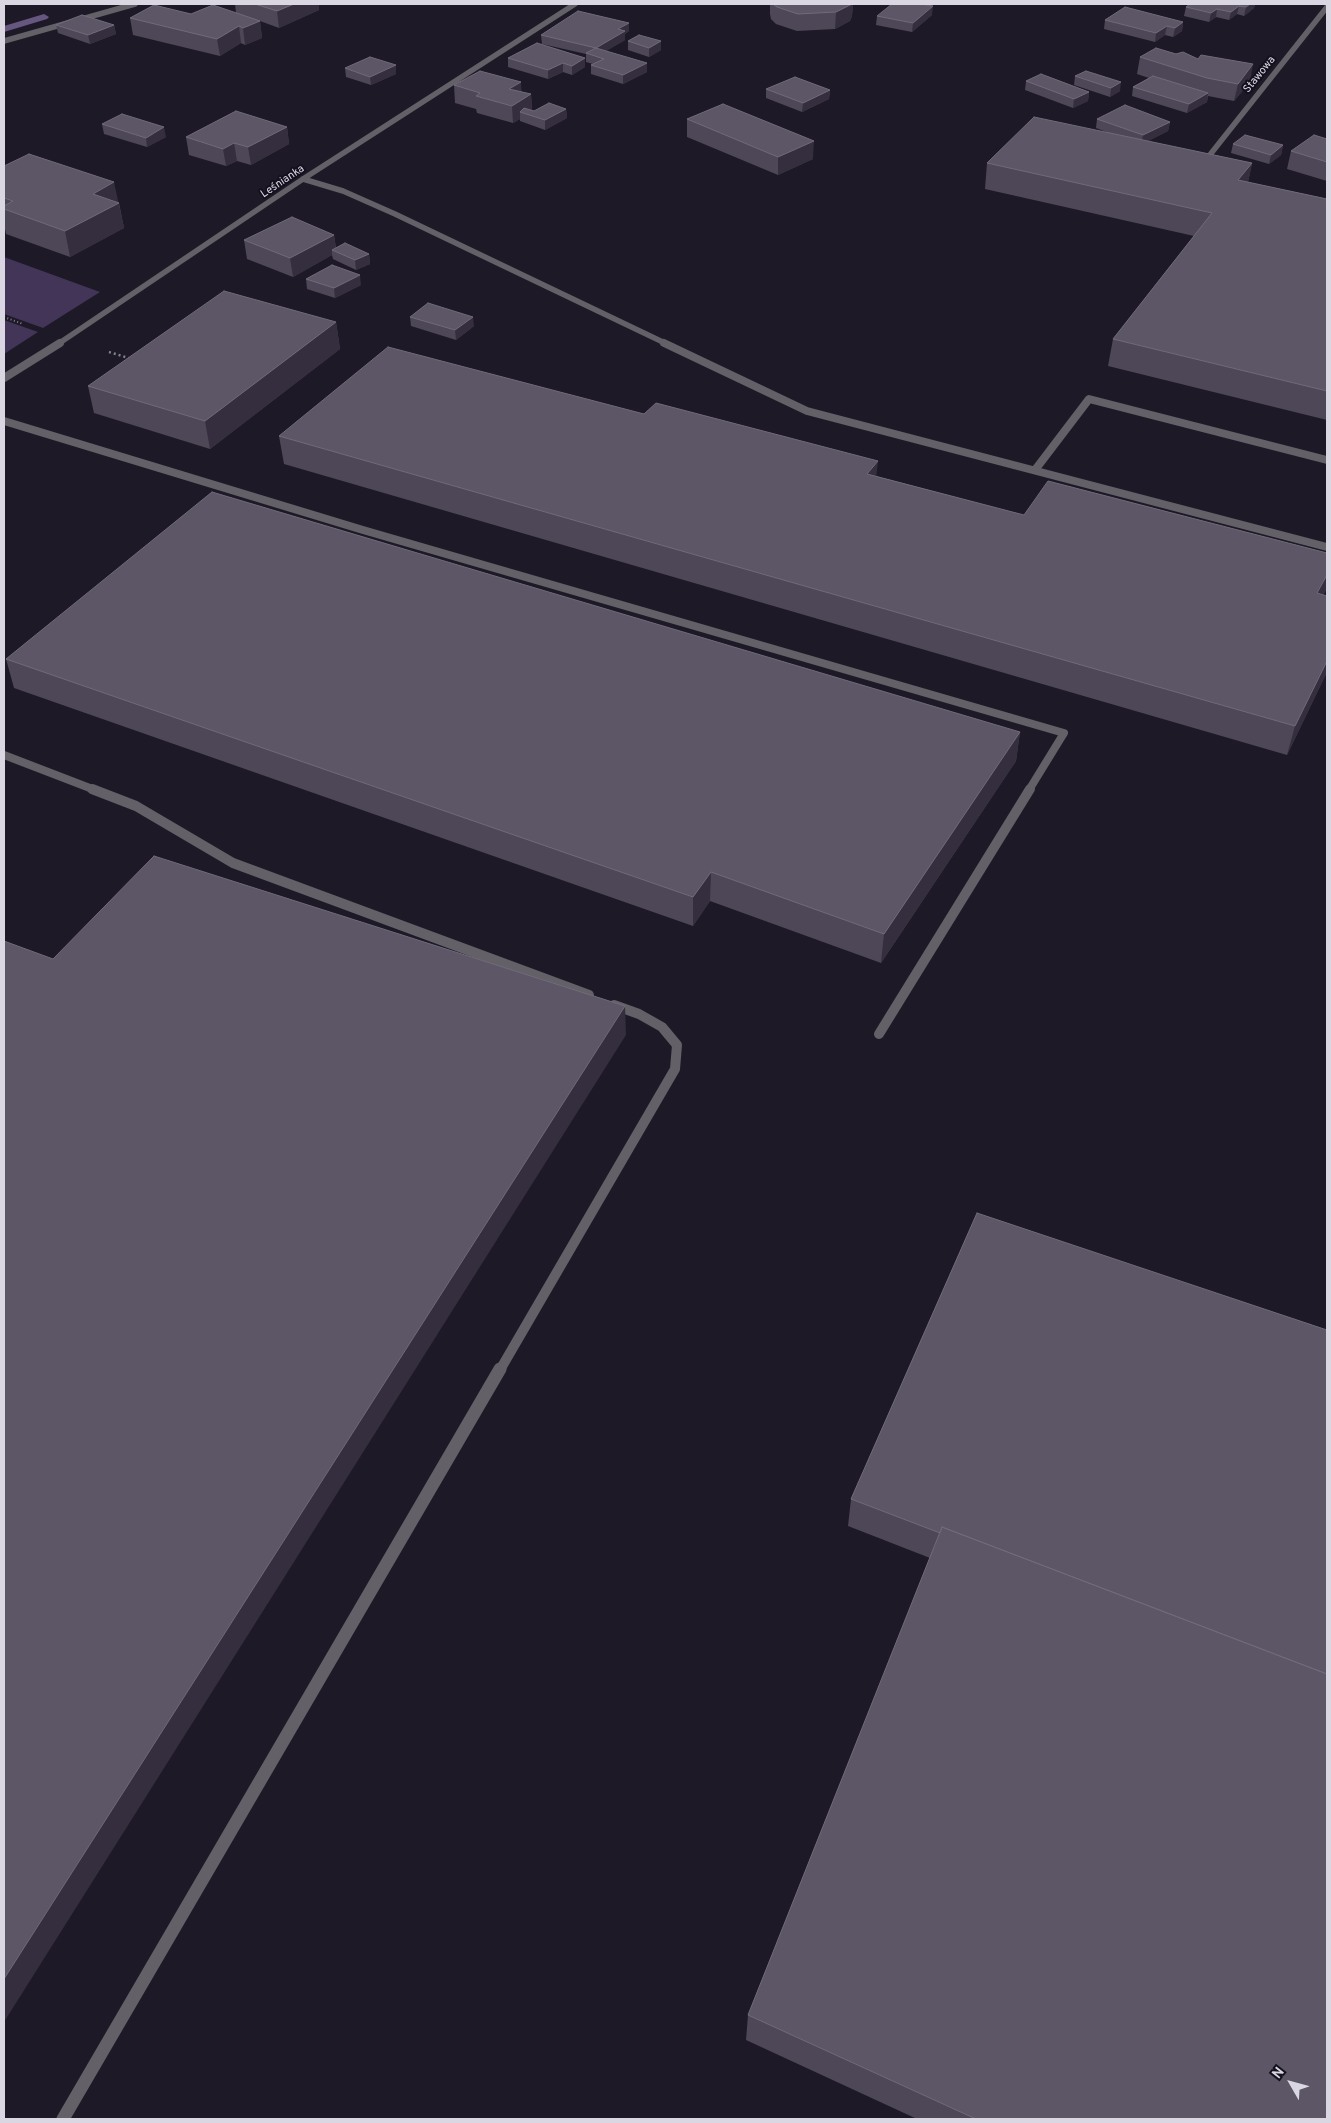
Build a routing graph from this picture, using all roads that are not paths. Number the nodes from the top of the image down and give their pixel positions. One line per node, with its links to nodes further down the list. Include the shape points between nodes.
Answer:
1 (135, 4): 4 (street)
2 (575, 4): 6 (street, Leśnianka)
3 (1327, 7): 5 (street, Stawowa)
4 (4, 41)
5 (1209, 156)
6 (303, 180): 7 (street, Leśnianka, via 66,340); 10 (street, via 343,191 395,214 808,411)
7 (4, 378)
8 (4, 421): 13 (street, via 363,530 1064,733)
9 (1327, 460): 10 (street, via 1089,399)
10 (1035, 470): 11 (street)
11 (1327, 547)
12 (4, 755): 14 (street, via 136,806 234,863 639,1014 662,1027 677,1045 675,1069)
13 (880, 1034)
14 (63, 2119)

